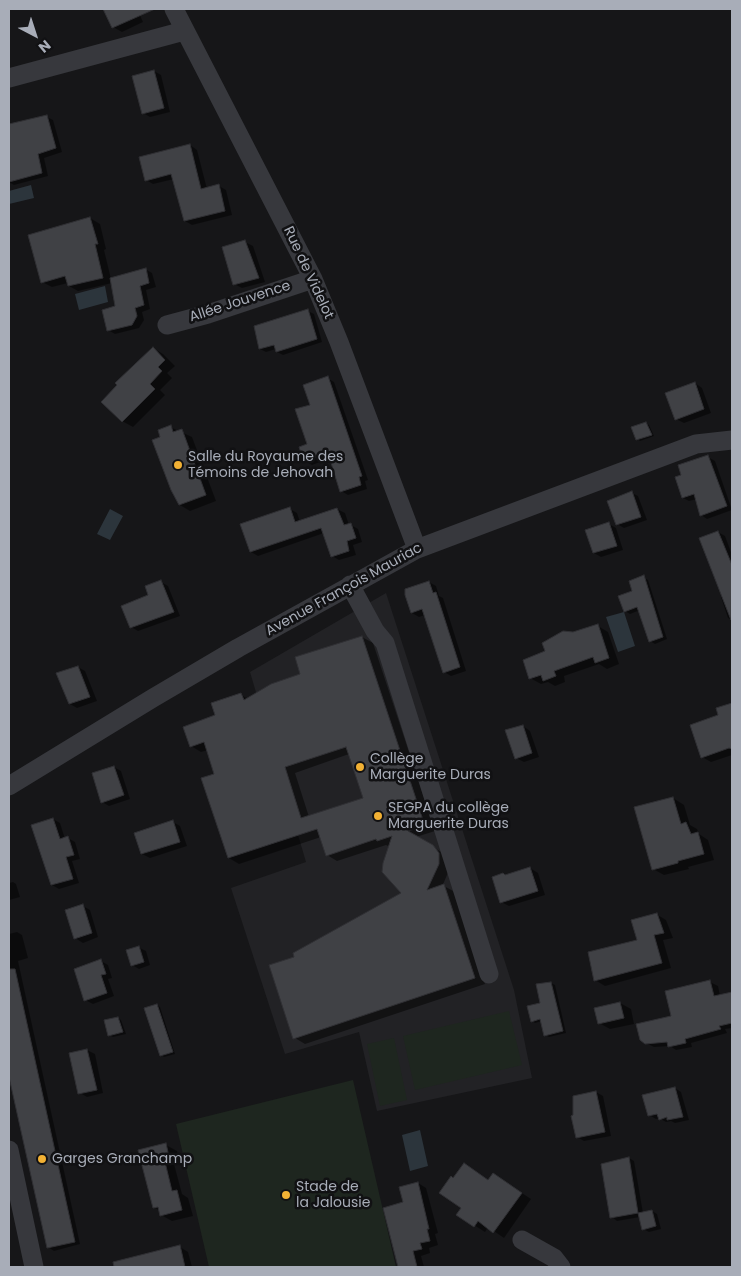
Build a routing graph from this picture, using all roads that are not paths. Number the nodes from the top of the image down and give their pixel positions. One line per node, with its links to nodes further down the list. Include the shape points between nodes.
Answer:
1 (174, 9): 2 (street, Rue de Videlot)
2 (184, 31): 3 (street); 4 (street, Rue de Videlot)
3 (9, 78)
4 (312, 279): 5 (street, Allée Jouvence); 7 (street, Rue de Videlot)
5 (168, 324)
6 (732, 440): 7 (street, Avenue François Mauriac, via 696,444)
7 (417, 549): 8 (street, Avenue François Mauriac)
8 (353, 590): 9 (street, Avenue François Mauriac, via 153,698); 10 (street, via 385,643)
9 (9, 786)
10 (488, 974)
11 (9, 1150): 13 (street)
12 (522, 1240): 14 (street, via 554,1258)
13 (34, 1267)
14 (561, 1267)

